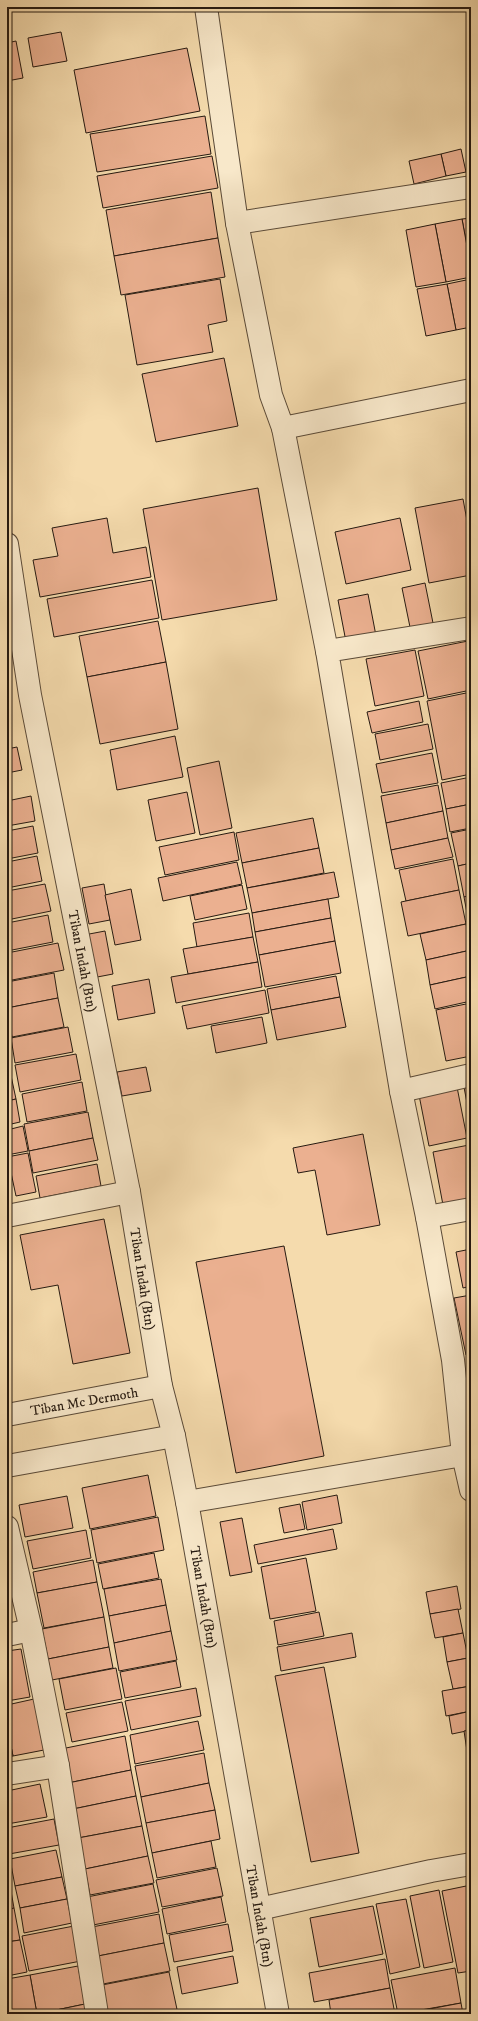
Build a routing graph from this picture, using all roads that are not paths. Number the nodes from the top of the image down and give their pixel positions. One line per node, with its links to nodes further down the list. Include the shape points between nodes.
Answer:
1 (206, 7): 3 (street)
2 (471, 187): 3 (street)
3 (238, 223): 5 (street, via 271,395)
4 (471, 390): 5 (street)
5 (283, 428): 8 (street)
6 (7, 547): 11 (street, Tiban Indah (Btn), via 30,695)
7 (471, 628): 8 (street)
8 (327, 651): 10 (street)
9 (471, 1075): 10 (street)
10 (401, 1091): 14 (street)
11 (129, 1192): 13 (street); 16 (street, Tiban Indah (Btn))
12 (471, 1209): 14 (street)
13 (7, 1216)
14 (427, 1217): 15 (street)
15 (462, 1358): 19 (street)
16 (161, 1386): 17 (street, Tiban Mc Dermoth); 18 (street, Tiban Indah (Btn))
17 (7, 1415)
18 (174, 1436): 20 (street); 22 (street, Tiban Indah (Btn))
19 (463, 1455): 21 (street); 22 (street)
20 (7, 1466)
21 (471, 1490)
22 (187, 1502): 29 (street, Tiban Indah (Btn))
23 (7, 1527): 24 (street)
24 (32, 1630): 25 (street); 26 (street)
25 (7, 1634)
26 (58, 1766): 27 (street); 30 (street)
27 (7, 1774)
28 (471, 1864): 29 (street)
29 (259, 1909): 31 (street, Tiban Indah (Btn))
30 (97, 2014)
31 (278, 2014)

